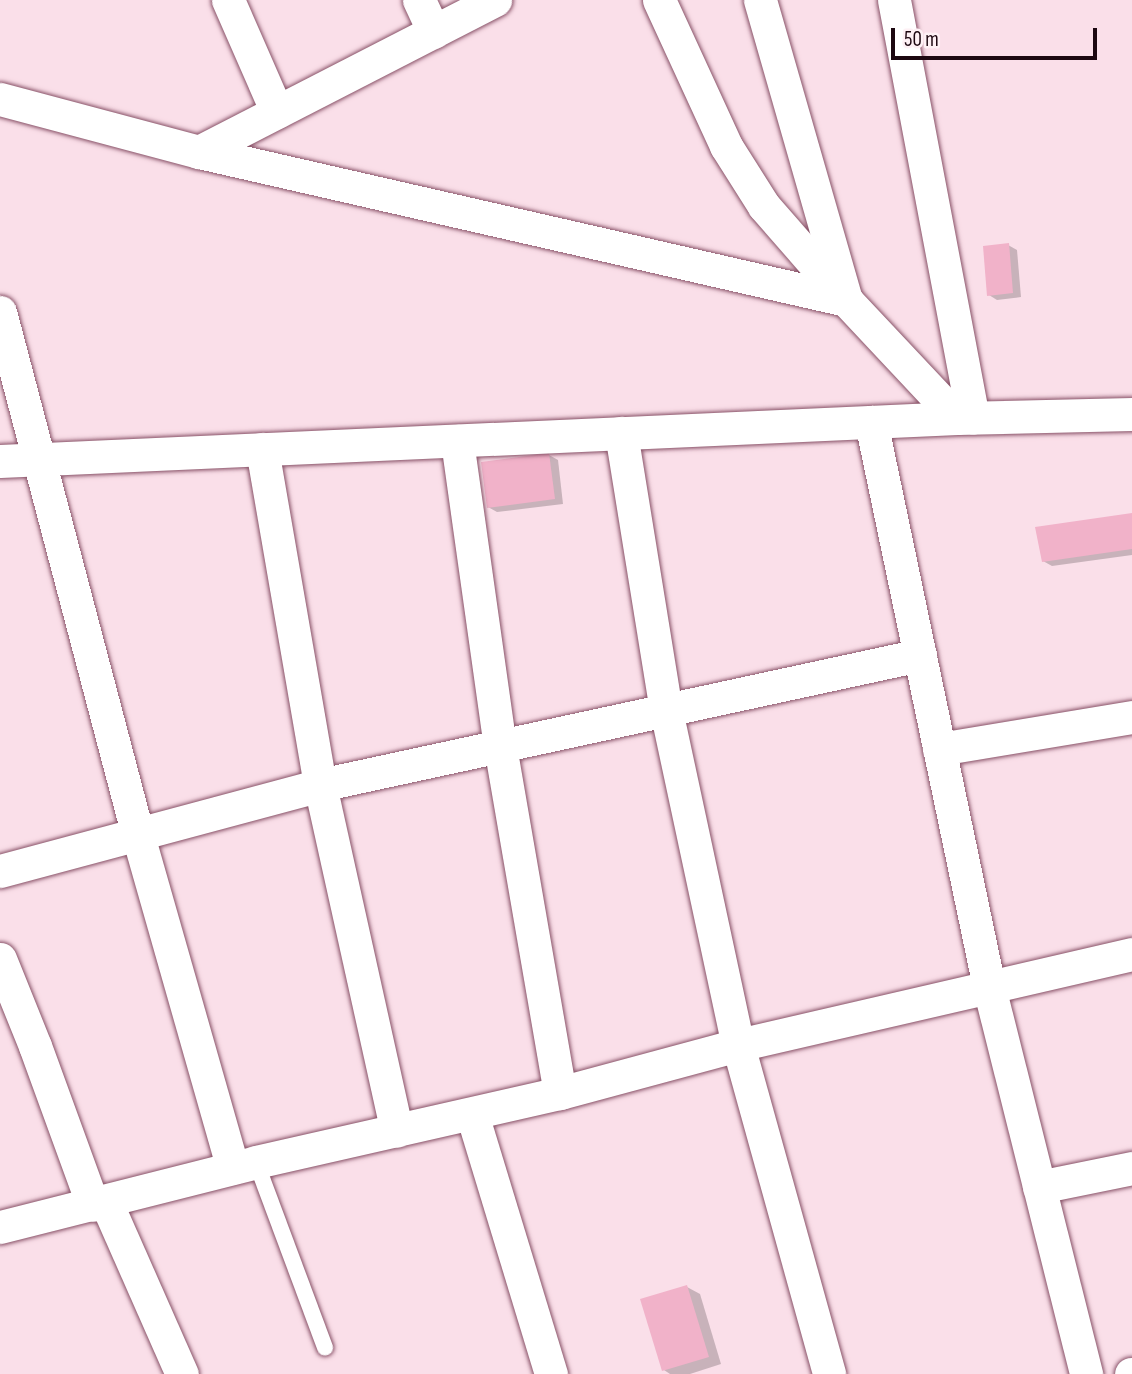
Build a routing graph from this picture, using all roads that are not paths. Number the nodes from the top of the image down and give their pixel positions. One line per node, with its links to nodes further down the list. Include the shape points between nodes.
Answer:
1 (228, 0): 9 (street)
2 (419, 0): 7 (street)
3 (495, 0): 7 (street)
4 (659, 0): 11 (street, via 744,177 788,237)
5 (760, 0): 11 (street)
6 (894, 0): 14 (street)
7 (434, 32): 9 (street)
8 (0, 99): 10 (street)
9 (277, 112): 10 (street)
10 (199, 152): 11 (street)
11 (846, 300): 14 (street)
12 (0, 312): 19 (street)
13 (1132, 414): 14 (street)
14 (965, 418): 15 (street)
15 (871, 422): 16 (street); 21 (street)
16 (621, 433): 17 (street); 22 (street)
17 (457, 441): 18 (street); 24 (street)
18 (262, 449): 19 (street); 26 (street)
19 (40, 460): 20 (street); 27 (street)
20 (0, 461)
21 (920, 655): 22 (street); 25 (street)
22 (666, 709): 24 (street); 32 (street)
23 (1132, 717): 25 (street)
24 (500, 746): 26 (street); 33 (street)
25 (939, 749): 31 (street)
26 (320, 785): 27 (street); 35 (street)
27 (137, 832): 28 (street); 36 (street)
28 (0, 871)
29 (1132, 954): 31 (street)
30 (0, 959): 39 (street)
31 (989, 987): 32 (street); 38 (street)
32 (738, 1045): 33 (street); 44 (street)
33 (560, 1093): 34 (street)
34 (472, 1114): 35 (street); 43 (street)
35 (397, 1130): 36 (street)
36 (245, 1165): 39 (street); 41 (lane)
37 (1132, 1168): 38 (street)
38 (1039, 1187): 45 (street)
39 (99, 1203): 40 (street); 42 (street)
40 (0, 1227)
41 (325, 1348)
42 (183, 1374)
43 (551, 1374)
44 (829, 1374)
45 (1086, 1374)

